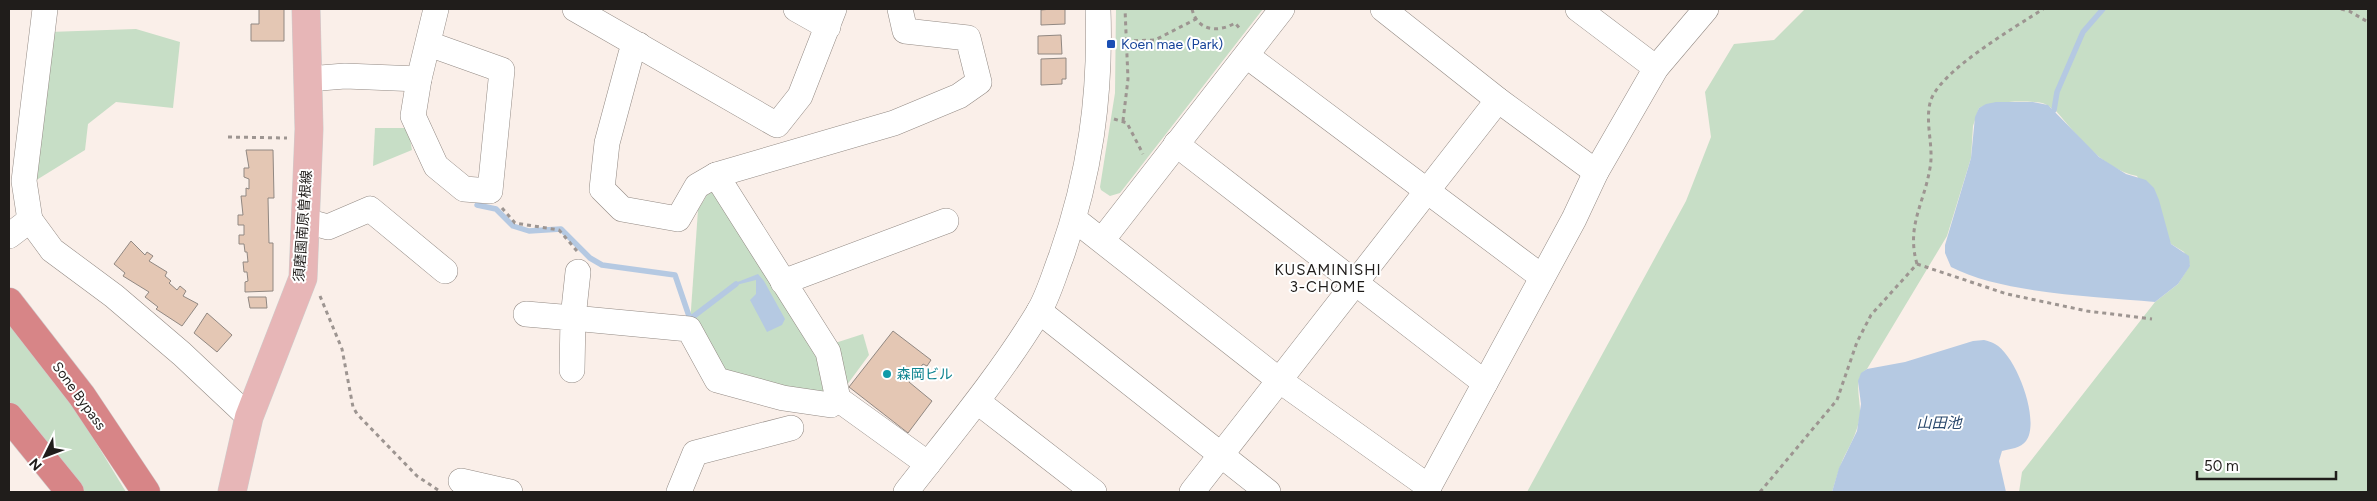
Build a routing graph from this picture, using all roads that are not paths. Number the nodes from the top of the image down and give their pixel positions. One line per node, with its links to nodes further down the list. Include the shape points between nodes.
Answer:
1 (45, 9): 27 (street, via 24,181)
2 (306, 9): 17 (main road, 須磨園南原曽根線)
3 (436, 9): 13 (street)
4 (575, 9): 14 (street)
5 (796, 9): 12 (street)
6 (900, 9): 22 (street, via 905,31 968,38 979,82 959,96 894,123)
7 (1098, 9): 26 (street, via 1100,63 1096,108)
8 (1282, 9): 15 (street)
9 (1383, 9): 19 (street)
10 (1578, 9): 16 (street)
11 (1706, 9): 16 (street)
12 (831, 18): 20 (street, via 800,96)
13 (429, 44): 18 (street); 18 (street, via 502,70 490,191 464,189 436,166 413,116)
14 (639, 45): 20 (street); 24 (street, via 631,54 606,143 602,189 622,209 678,219 697,186)
15 (1251, 50): 21 (street); 25 (street)
16 (1656, 68): 23 (street)
17 (308, 79): 18 (street, via 345,76); 28 (main road, 須磨園南原曽根線)
18 (419, 79)
19 (1498, 100): 23 (street); 25 (street)
20 (777, 125): 22 (street, via 799,135)
21 (1176, 144): 31 (street); 36 (street)
22 (812, 148): 24 (street)
23 (1596, 172): 34 (street)
24 (716, 175): 35 (street)
25 (1428, 191): 34 (street); 36 (street)
26 (1074, 219): 31 (street); 38 (street)
27 (30, 220): 30 (street); 47 (street, via 52,250 114,296)
28 (306, 221): 32 (street, via 328,227 370,208); 47 (main road, 須磨園南原曽根線, via 303,278)
29 (946, 221): 35 (street)
30 (9, 236)
31 (1103, 239): 42 (street)
32 (445, 271)
33 (578, 272): 40 (street)
34 (1542, 277): 43 (street)
35 (783, 282): 44 (street, via 828,352)
36 (1355, 282): 42 (street); 43 (street)
37 (13, 307): 55 (highway, Sone Bypass, via 82,396)
38 (1039, 311): 45 (street); 49 (street)
39 (526, 314): 40 (street)
40 (573, 318): 41 (street); 44 (street, via 688,330 717,380 783,398 830,404)
41 (572, 370)
42 (1279, 380): 49 (street); 52 (street)
43 (1485, 383): 52 (street)
44 (838, 399): 50 (street)
45 (978, 402): 50 (street); 59 (street)
46 (9, 417): 54 (highway)
47 (250, 417): 56 (main road, 須磨園南原曽根線)
48 (791, 428): 58 (street, via 695,453)
49 (1221, 455): 60 (street); 61 (street)
50 (928, 464): 53 (street)
51 (451, 487): 57 (street)
52 (1428, 489)
53 (909, 491)
54 (70, 492)
55 (146, 492)
56 (232, 492)
57 (510, 492)
58 (679, 492)
59 (1094, 492)
60 (1192, 492)
61 (1268, 492)

